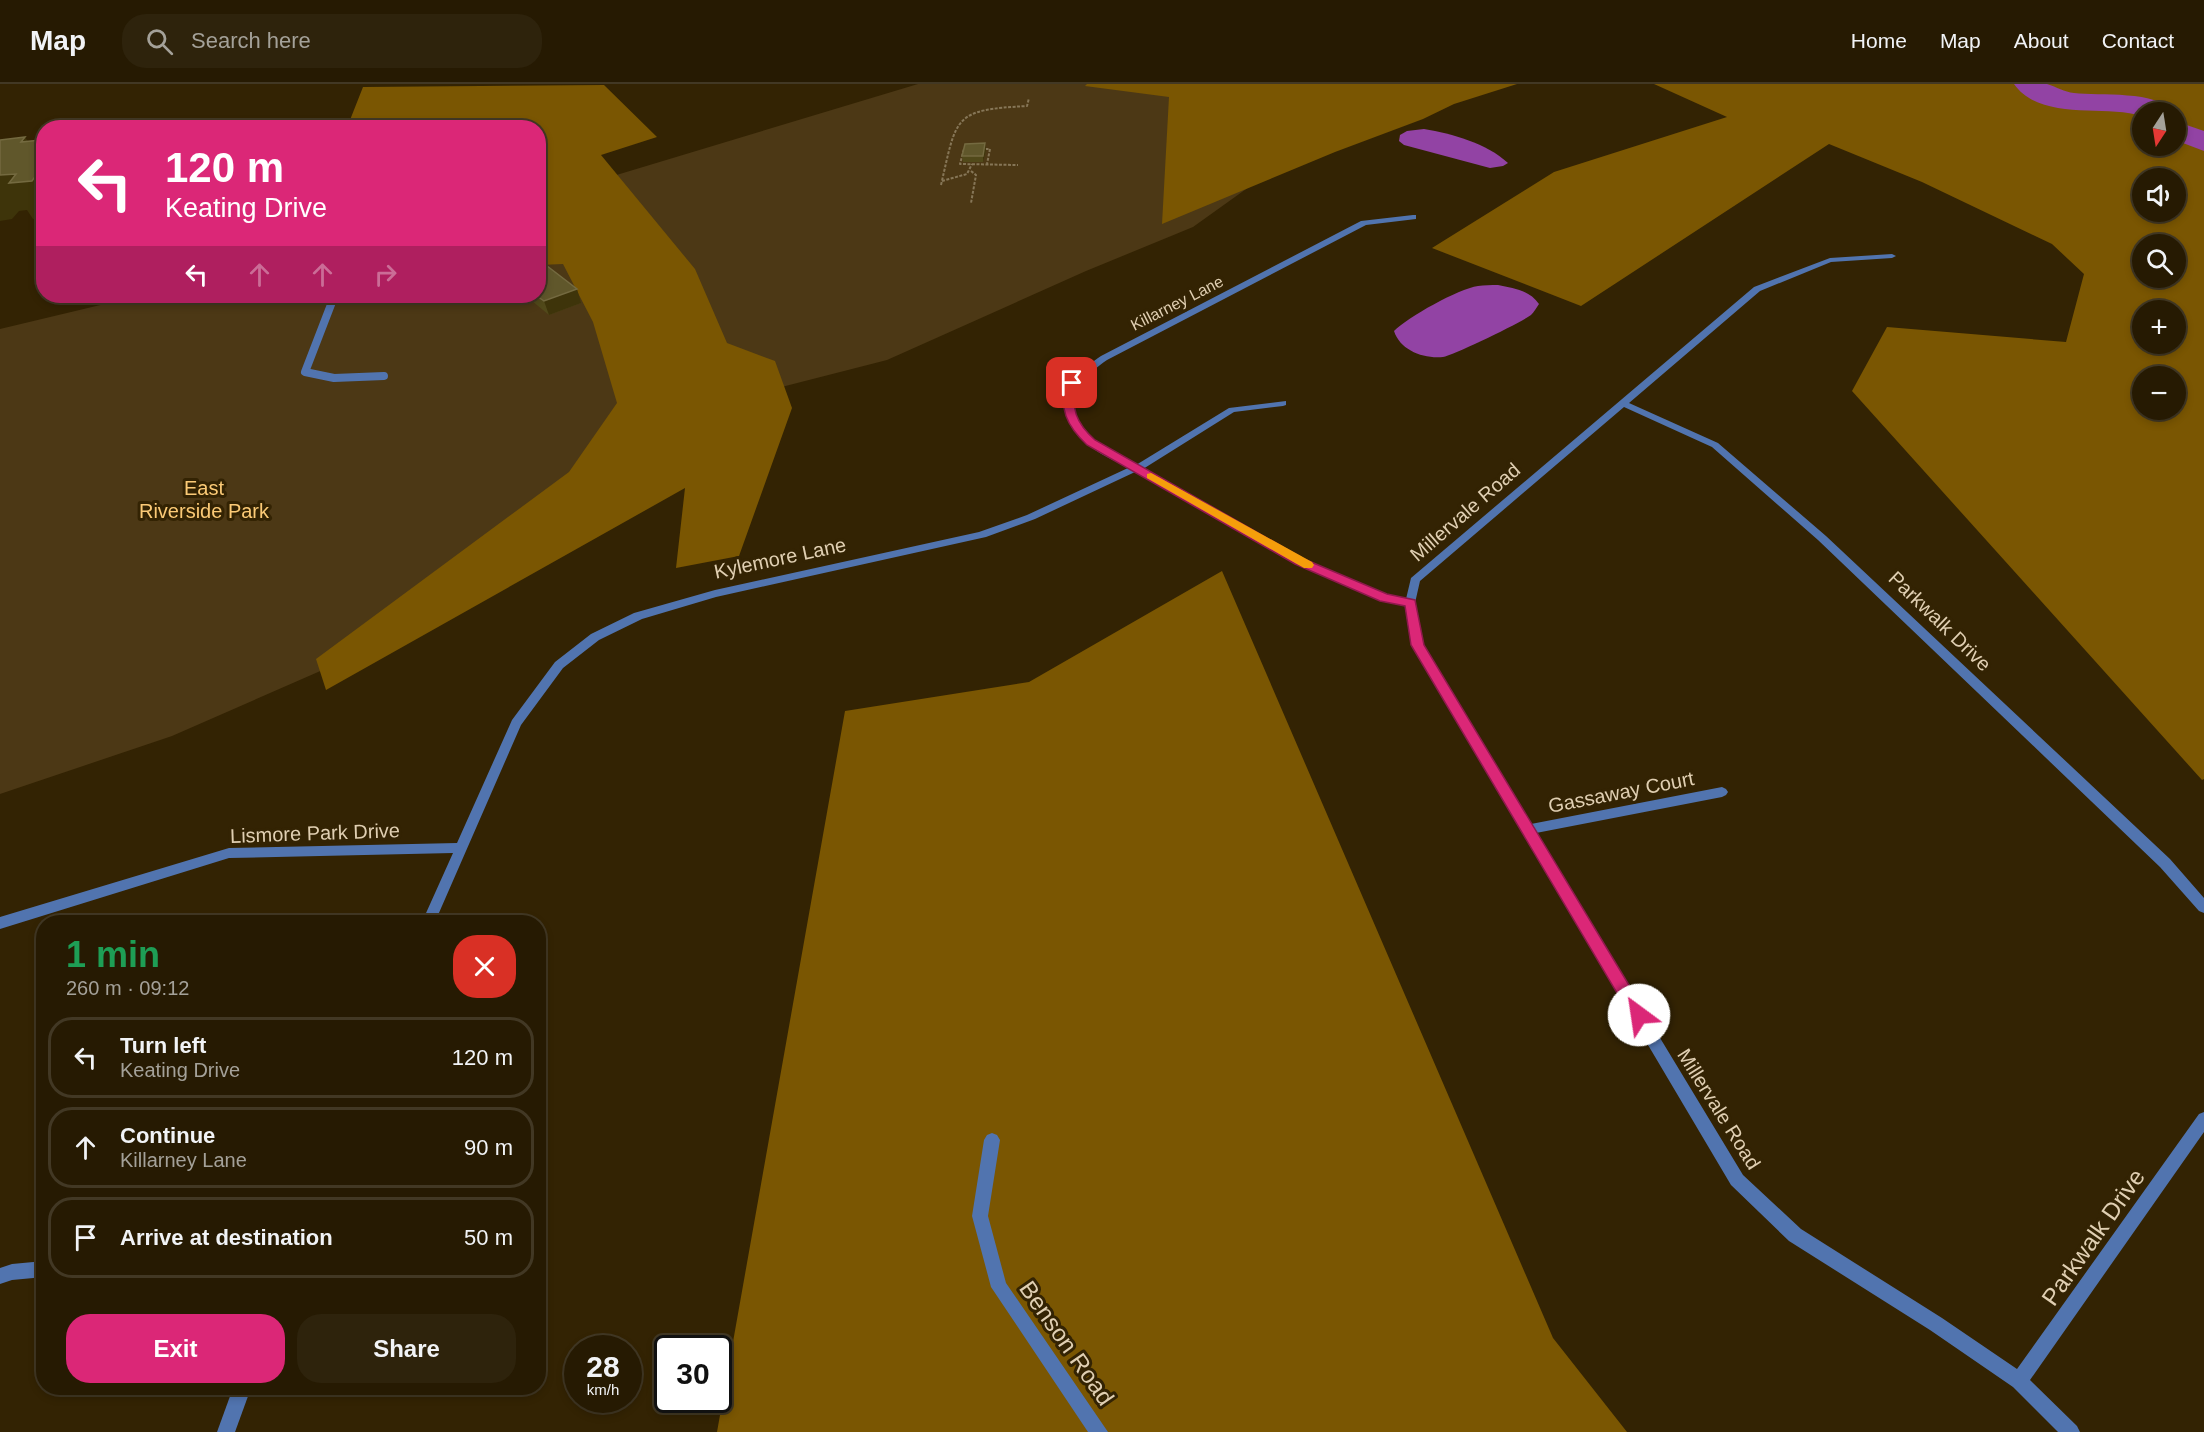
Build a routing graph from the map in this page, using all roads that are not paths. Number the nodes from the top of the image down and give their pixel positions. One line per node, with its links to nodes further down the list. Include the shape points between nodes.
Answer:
1 (1413, 217): 7 (street, Killarney Lane, via 1364,223 1087,368 1072,383 1069,414 1078,431 1091,442)
2 (1892, 256): 6 (street, Millervale Road, via 1830,260 1757,289)
3 (331, 303): 4 (lane, via 305,372 353,378)
4 (384, 376)
5 (1283, 403): 7 (street, Kylemore Lane, via 1232,410)
6 (1622, 403): 8 (street, Millervale Road, via 1415,580); 12 (street, Parkwalk Drive, via 1715,445 1822,538 2165,863)
7 (1137, 468): 8 (street, Killarney Lane, via 1299,562 1385,598); 11 (street, Kylemore Lane, via 982,535 716,594 638,616 596,637 559,665 516,723)
8 (1410, 603): 10 (street, Millervale Road, via 1418,645)
9 (1722, 792): 10 (street, Gassaway Court)
10 (1528, 830): 19 (street, Millervale Road, via 1737,1180 1795,1234)
11 (461, 848): 13 (street, Kylemore Lane); 14 (street, Lismore Park Drive, via 229,854)
12 (2204, 906)
13 (432, 915)
14 (0, 923)
15 (2204, 1119): 19 (street, Parkwalk Drive)
16 (992, 1140): 22 (street, Benson Road, via 980,1216 999,1287)
17 (36, 1270): 18 (street)
18 (0, 1276)
19 (2019, 1381): 23 (street, Millervale Road)
20 (239, 1395): 21 (street)
21 (226, 1432)
22 (1099, 1432)
23 (2071, 1432)

